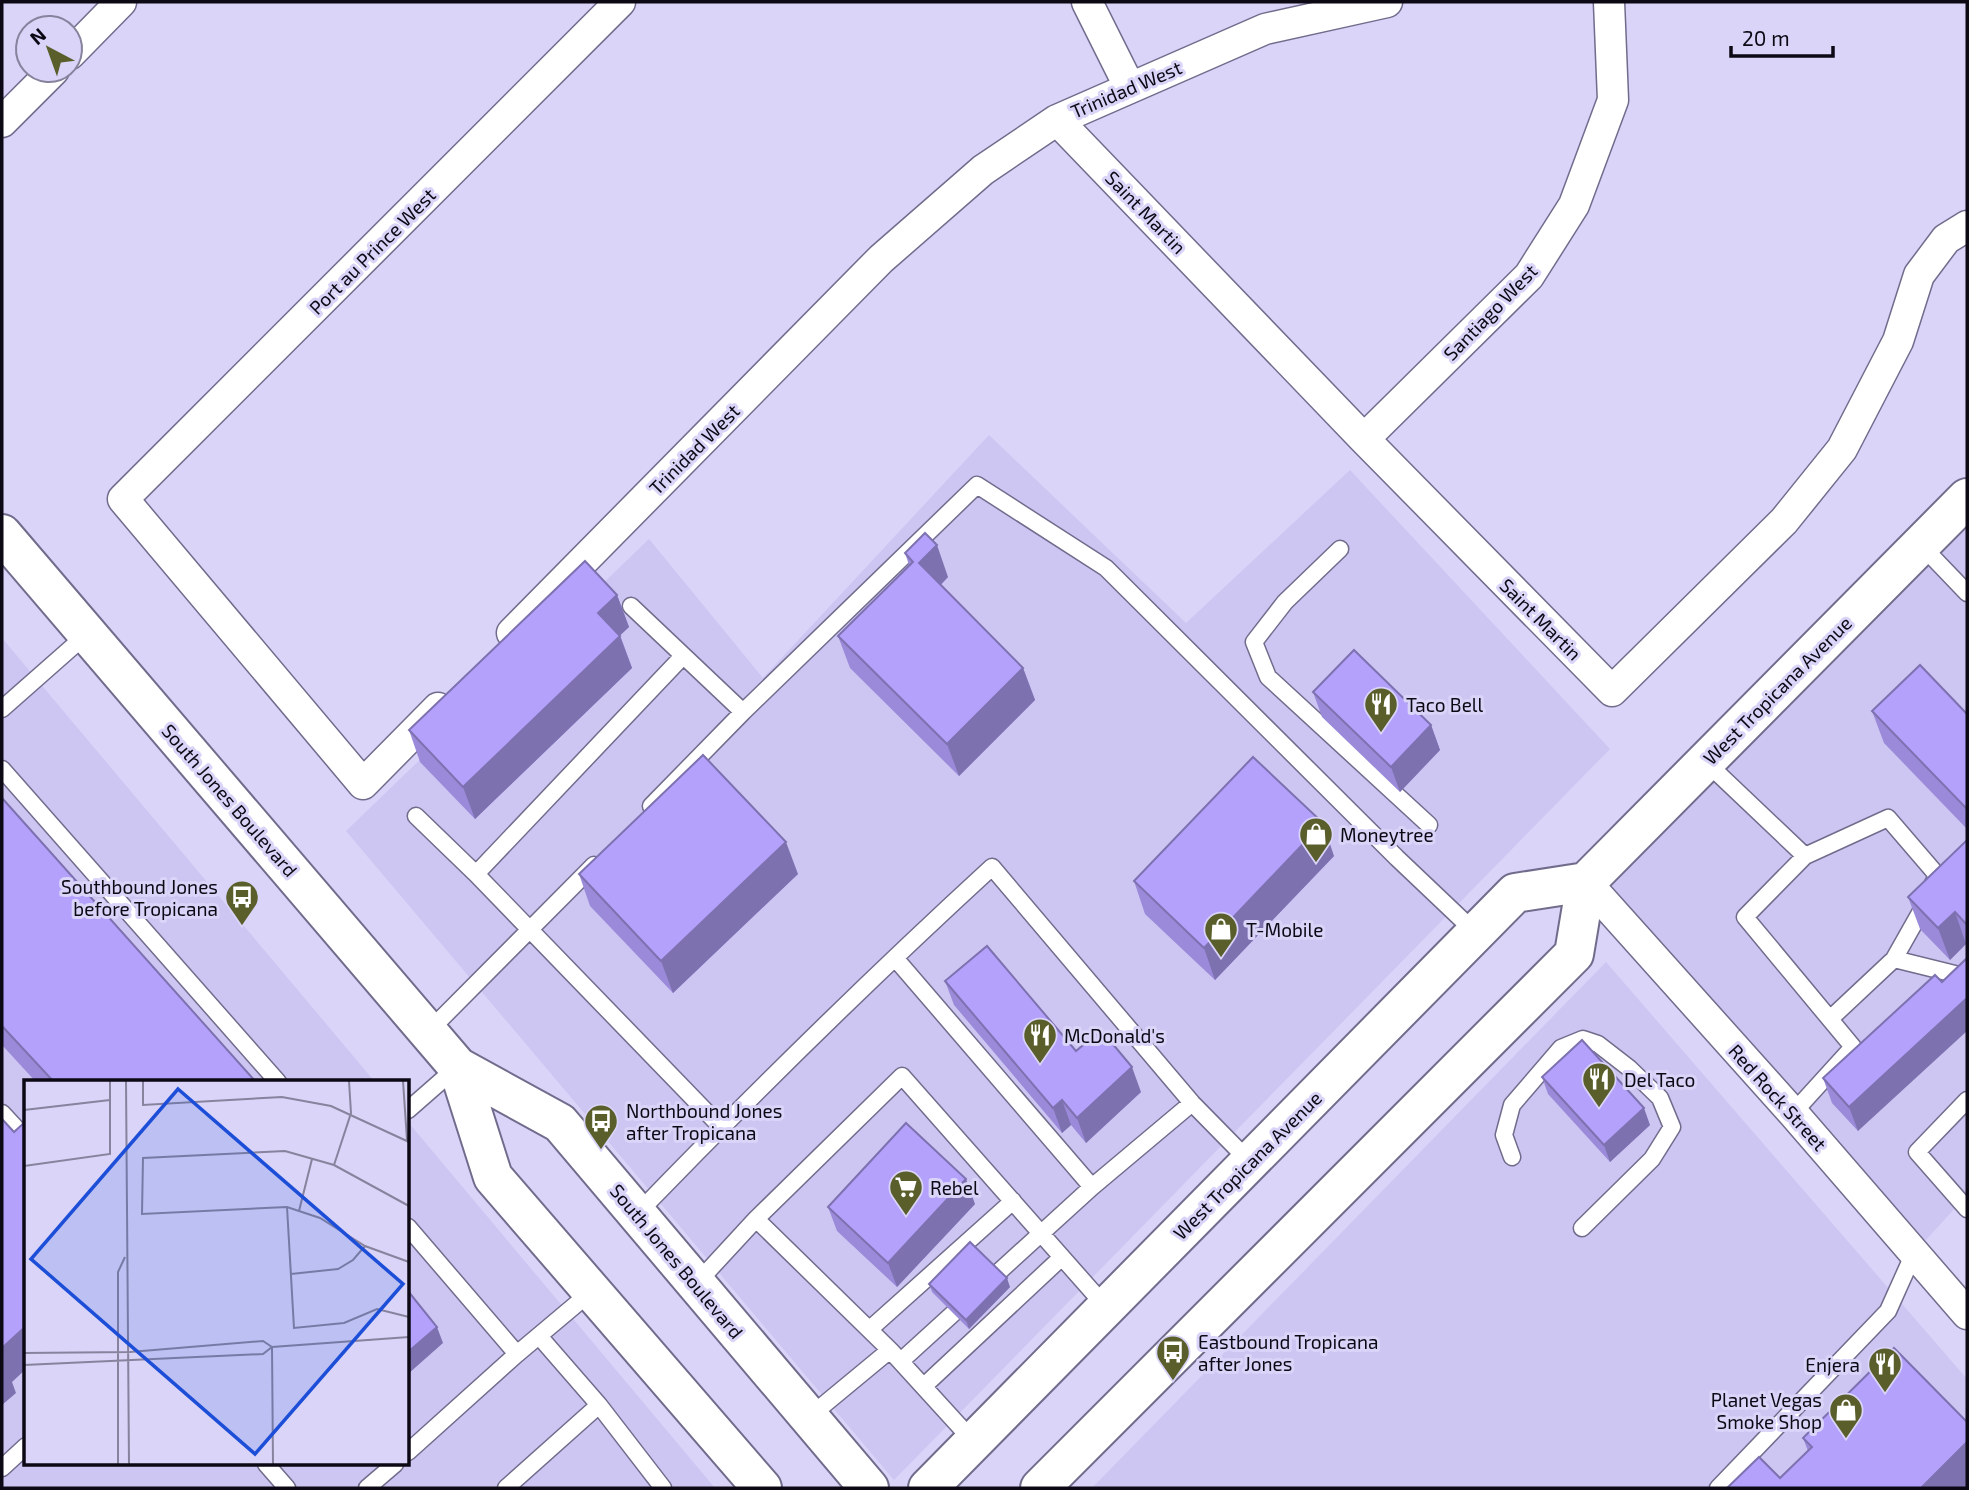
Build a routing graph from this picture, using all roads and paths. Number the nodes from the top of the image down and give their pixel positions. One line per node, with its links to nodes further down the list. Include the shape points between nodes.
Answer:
1 (121, 2): 6 (street)
2 (620, 2): 22 (street, Port au Prince West, via 123,499 363,784)
3 (1087, 2): 8 (street)
4 (1387, 2): 8 (street, Trinidad West, via 1265,29)
5 (1609, 2): 12 (street, Santiago West, via 1613,100 1574,205 1529,276)
6 (84, 40)
7 (40, 84): 10 (street)
8 (1130, 88): 9 (street, Trinidad West)
9 (1056, 120): 12 (street, Saint Martin); 20 (street, Trinidad West, via 983,170 881,259)
10 (2, 122)
11 (1967, 226): 12 (street, Saint Martin, via 1946,239 1919,275 1898,341 1842,449 1784,521 1612,691)
12 (1364, 439)
13 (1967, 498): 15 (main road, West Tropicana Avenue)
14 (2, 534): 19 (main road, South Jones Boulevard)
15 (1921, 545): 17 (lane); 25 (main road, West Tropicana Avenue)
16 (1340, 549): 29 (lane, via 1285,602 1254,642 1268,677)
17 (1967, 593)
18 (631, 606): 21 (lane)
19 (87, 634): 23 (lane); 40 (main road, South Jones Boulevard)
20 (490, 655)
21 (683, 656): 24 (lane); 32 (lane)
22 (461, 685)
23 (2, 709)
24 (743, 712): 28 (lane); 35 (lane, via 977,485 1106,568)
25 (1706, 762): 31 (lane); 33 (main road, West Tropicana Avenue)
26 (2, 769): 42 (lane)
27 (416, 816): 32 (lane)
28 (636, 821)
29 (1429, 825)
30 (607, 851): 34 (lane)
31 (1805, 856): 37 (lane, via 1888,818 1937,875); 39 (lane, via 1745,917)
32 (476, 874): 34 (lane)
33 (1586, 882): 35 (main road, West Tropicana Avenue, via 1515,893); 47 (street, Red Rock Street); 86 (main road, via 1574,954)
34 (530, 931): 40 (lane); 48 (lane)
35 (1476, 933): 51 (main road, West Tropicana Avenue)
36 (895, 958): 44 (lane, via 992,867); 48 (lane); 52 (lane)
37 (1894, 959): 38 (lane); 39 (lane)
38 (1967, 977)
39 (1830, 1019): 47 (lane, via 1853,1047)
40 (428, 1032): 41 (main road, South Jones Boulevard)
41 (457, 1067): 45 (lane); 55 (main road, South Jones Boulevard, via 560,1123); 63 (main road, South Jones Boulevard, via 493,1177)
42 (276, 1080)
43 (1967, 1100): 54 (lane, via 1917,1152)
44 (1192, 1103): 51 (lane); 52 (lane)
45 (410, 1108)
46 (2, 1113): 49 (lane)
47 (1793, 1113): 60 (street, Red Rock Street)
48 (721, 1126): 55 (lane)
49 (15, 1127)
50 (1512, 1157): 57 (lane, via 1504,1135 1512,1105 1561,1048 1583,1039 1598,1044 1660,1098 1672,1127 1652,1159)
51 (1250, 1162): 64 (main road, West Tropicana Avenue)
52 (1092, 1188): 59 (lane)
53 (1013, 1201): 56 (lane, via 902,1076); 59 (lane); 66 (lane)
54 (1967, 1209)
55 (637, 1214): 62 (main road, South Jones Boulevard)
56 (756, 1219): 62 (lane); 66 (lane)
57 (1582, 1228)
58 (410, 1229): 68 (lane)
59 (1042, 1233): 61 (lane); 69 (lane)
60 (1914, 1253): 65 (street, Red Rock Street); 87 (lane, via 1888,1311)
61 (1062, 1257): 64 (lane); 70 (lane)
62 (696, 1284): 72 (main road, South Jones Boulevard)
63 (592, 1291): 67 (lane); 83 (main road, South Jones Boulevard)
64 (1106, 1307): 73 (main road, West Tropicana Avenue)
65 (1967, 1314)
66 (870, 1329): 69 (lane)
67 (538, 1336): 68 (lane); 71 (lane)
68 (517, 1354): 75 (lane)
69 (895, 1356): 70 (lane); 72 (lane)
70 (923, 1386): 73 (lane)
71 (599, 1405): 81 (lane); 82 (lane)
72 (809, 1417): 84 (main road, South Jones Boulevard)
73 (973, 1441): 85 (main road, West Tropicana Avenue)
74 (24, 1448): 78 (lane)
75 (410, 1450)
76 (267, 1466): 79 (lane)
77 (393, 1466): 80 (lane)
78 (2, 1468)
79 (287, 1488)
80 (368, 1488)
81 (506, 1488)
82 (663, 1488)
83 (762, 1488)
84 (869, 1488)
85 (928, 1488)
86 (1040, 1488)
87 (1718, 1488)

